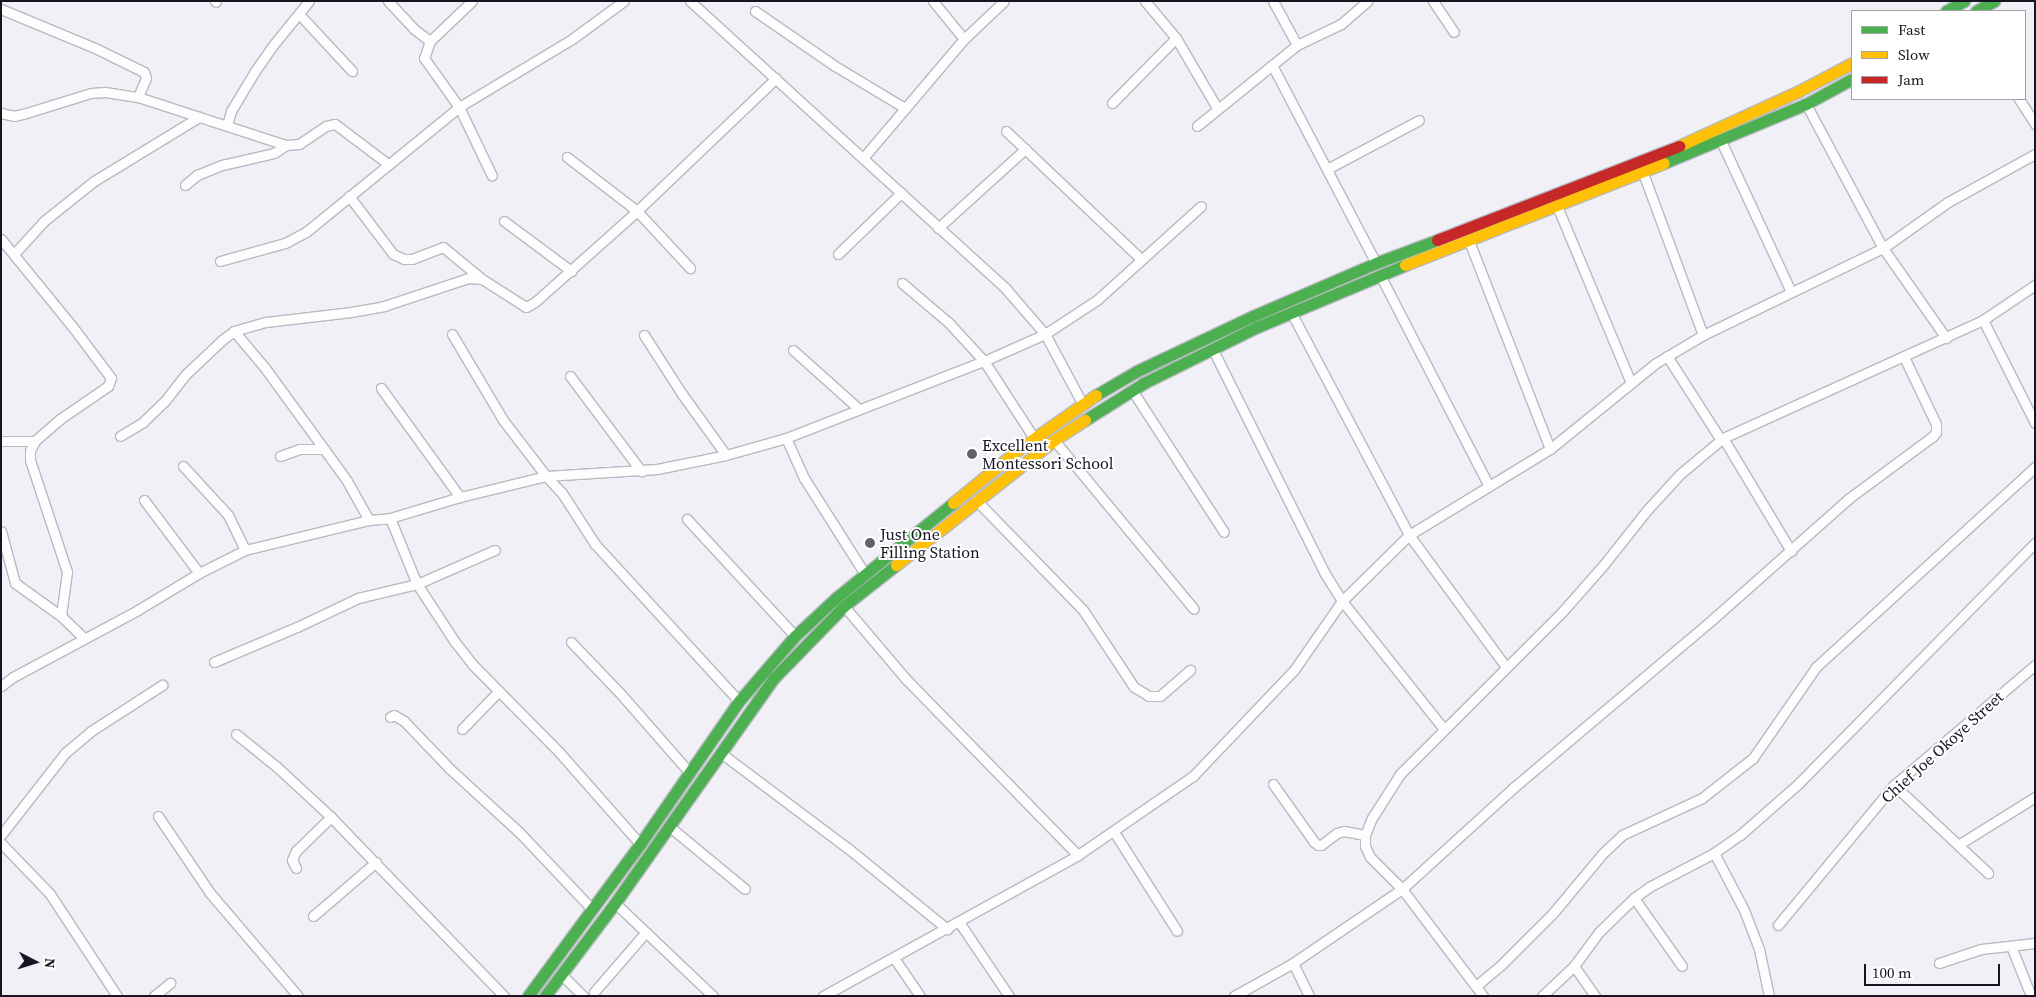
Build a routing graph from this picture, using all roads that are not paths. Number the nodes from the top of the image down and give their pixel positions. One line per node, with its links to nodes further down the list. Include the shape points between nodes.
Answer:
1 (309, 1): 18 (street)
2 (388, 1): 22 (street)
3 (472, 1): 22 (street)
4 (624, 1): 33 (street, via 572,39)
5 (690, 1): 27 (street)
6 (933, 1): 21 (street)
7 (1004, 1): 21 (street)
8 (1145, 1): 20 (street)
9 (1273, 1): 23 (street)
10 (1367, 1): 23 (street, via 1341,24)
11 (1433, 1): 19 (street)
12 (1964, 1): 15 (main road)
13 (1994, 1): 16 (main road)
14 (1, 8): 29 (street, via 144,72 146,78)
15 (1948, 10)
16 (1978, 10)
17 (755, 11): 34 (street, via 835,66)
18 (299, 14): 26 (street); 40 (street, via 255,71)
19 (1454, 32)
20 (1176, 38): 31 (street); 35 (street)
21 (964, 39): 34 (street)
22 (430, 41): 33 (street, via 424,58)
23 (1297, 45): 25 (street)
24 (1851, 64): 68 (main road, via 1666,152)
25 (1272, 65): 35 (street); 50 (street)
26 (352, 71)
27 (776, 78): 48 (street); 58 (street)
28 (1851, 80): 32 (main road)
29 (138, 98): 36 (street, via 91,93 23,114); 37 (street)
30 (2020, 100): 39 (street)
31 (1112, 102)
32 (1806, 104): 43 (main road); 63 (street)
33 (459, 107): 49 (street); 52 (street)
34 (905, 108): 48 (street)
35 (1217, 108): 41 (street)
36 (1, 113)
37 (198, 117): 40 (street); 64 (street, via 94,181 44,221)
38 (1419, 120): 50 (street)
39 (2035, 124)
40 (227, 125): 44 (street)
41 (1197, 126)
42 (1006, 131): 45 (street)
43 (1721, 141): 51 (main road); 75 (street)
44 (286, 145): 49 (street, via 299,144 326,126 335,124); 53 (street, via 274,153 222,165 197,175)
45 (1025, 149): 60 (street); 66 (street)
46 (2035, 154): 63 (street, via 1948,202)
47 (567, 156): 58 (street)
48 (863, 158): 54 (street)
49 (388, 164): 55 (street)
50 (1327, 170): 68 (street)
51 (1643, 173): 57 (main road); 82 (street)
52 (492, 176)
53 (185, 185)
54 (901, 193): 60 (street); 65 (street)
55 (349, 196): 67 (street, via 306,232 285,243); 72 (street, via 393,254 412,259 443,246)
56 (1201, 206): 66 (street)
57 (1557, 206): 62 (main road); 90 (street)
58 (637, 211): 69 (street); 70 (street)
59 (504, 221): 70 (street)
60 (938, 228): 80 (street, via 1006,289)
61 (1, 239): 64 (street)
62 (1469, 240): 71 (main road); 105 (street)
63 (1883, 248): 75 (street); 83 (street)
64 (14, 254): 103 (street, via 111,378 108,386 60,419)
65 (838, 254)
66 (1141, 259): 80 (street, via 1097,300)
67 (220, 261)
68 (1376, 263): 93 (main road, via 1203,338)
69 (690, 268)
70 (571, 271): 72 (street, via 526,308)
71 (1380, 275): 76 (main road); 112 (street)
72 (482, 279): 78 (street, via 468,278 384,306 266,322)
73 (902, 283): 88 (street, via 949,323)
74 (2035, 285): 77 (street)
75 (1791, 292): 82 (street)
76 (1291, 312): 84 (main road); 121 (street)
77 (1983, 320): 83 (street); 95 (street)
78 (234, 331): 97 (street, via 186,374 143,422); 104 (street)
79 (452, 334): 111 (street, via 503,420)
80 (1044, 334): 88 (street); 93 (street)
81 (644, 335): 106 (street)
82 (1704, 335): 86 (street)
83 (1946, 338): 87 (street)
84 (1212, 348): 92 (main road); 129 (street, via 1324,572)
85 (793, 350): 94 (street)
86 (1667, 356): 90 (street); 100 (street)
87 (1904, 358): 100 (street); 125 (street, via 1936,424 1936,432 1848,499)
88 (984, 361): 94 (street); 99 (street)
89 (570, 376): 110 (street)
90 (1631, 383): 105 (street)
91 (381, 388): 113 (street)
92 (1132, 390): 101 (main road); 120 (street)
93 (1082, 403): 99 (main road)
94 (859, 409): 98 (street)
95 (2032, 409): 96 (street)
96 (2035, 423)
97 (120, 436)
98 (786, 438): 106 (street); 127 (street, via 804,478)
99 (1034, 438): 127 (main road)
100 (1722, 439): 125 (street); 138 (street, via 1680,474 1562,612)
101 (1054, 440): 115 (main road); 131 (street)
102 (1, 441): 103 (street)
103 (35, 442): 132 (street, via 30,460 67,572)
104 (324, 449): 107 (street, via 299,449); 118 (street)
105 (1550, 449): 112 (street)
106 (726, 455): 110 (street)
107 (280, 456)
108 (183, 466): 123 (street, via 228,515)
109 (2035, 467): 187 (street, via 1816,667 1753,758 1702,798 1622,835 1553,913)
110 (641, 471): 111 (street)
111 (546, 476): 113 (street); 143 (street, via 595,544)
112 (1489, 486): 121 (street)
113 (460, 497): 116 (street)
114 (144, 500): 126 (street)
115 (976, 500): 130 (main road); 139 (street, via 1083,610 1134,687 1149,696 1160,696)
116 (390, 518): 118 (street); 128 (street)
117 (686, 519): 133 (street)
118 (369, 520): 123 (street)
119 (1, 530): 132 (street, via 15,583)
120 (1224, 532)
121 (1409, 535): 129 (street); 138 (street)
122 (2035, 543): 162 (street, via 1798,783 1740,835)
123 (245, 550): 126 (street)
124 (495, 550): 128 (street)
125 (1791, 551): 168 (street, via 1513,788)
126 (199, 572): 134 (street)
127 (865, 574): 133 (main road)
128 (417, 584): 136 (street, via 358,598 297,628); 142 (street, via 455,642)
129 (1342, 601): 145 (street); 156 (street, via 1294,670 1193,776)
130 (844, 606): 148 (main road, via 774,678); 163 (street, via 906,679)
131 (1194, 609)
132 (61, 616): 134 (street)
133 (795, 636): 143 (main road)
134 (84, 638): 140 (street)
135 (571, 642): 149 (street)
136 (214, 662)
137 (2035, 665): 151 (street, Chief Joe Okoye Street)
138 (1506, 667): 145 (street)
139 (1190, 670)
140 (2, 684)
141 (162, 685): 157 (street, via 68,749)
142 (498, 692): 146 (street); 160 (street, via 558,752)
143 (739, 701): 149 (main road)
144 (390, 718): 171 (street, via 394,714 404,721 450,769 520,833)
145 (1443, 728): 158 (street, via 1400,774)
146 (462, 729)
147 (236, 734): 154 (street)
148 (721, 753): 155 (main road); 175 (street, via 849,849)
149 (688, 772): 160 (main road)
150 (1272, 784): 158 (street, via 1318,845 1344,831)
151 (1894, 785): 161 (street); 174 (street, Chief Joe Okoye Street)
152 (2035, 797): 161 (street)
153 (158, 816): 191 (street, via 210,893)
154 (332, 817): 164 (street); 165 (street, via 296,851 292,860)
155 (670, 826): 167 (street); 170 (main road)
156 (1114, 832): 163 (street); 176 (street)
157 (1, 834)
158 (1365, 835): 168 (street, via 1370,857)
159 (1, 843): 189 (street, via 50,894)
160 (640, 844): 171 (main road)
161 (1958, 845): 166 (street)
162 (1714, 852): 169 (street, via 1649,886); 205 (street, via 1744,910 1759,950)
163 (1078, 855): 173 (street)
164 (376, 862): 172 (street); 192 (street)
165 (296, 868)
166 (1988, 873)
167 (745, 889)
168 (1402, 889): 181 (street); 187 (street)
169 (1634, 898): 183 (street, via 1599,932); 184 (street)
170 (615, 903): 177 (street); 185 (main road)
171 (591, 908): 193 (main road)
172 (313, 916)
173 (959, 922): 175 (street); 199 (street)
174 (1778, 925)
175 (947, 929): 180 (street)
176 (1177, 931)
177 (646, 932): 188 (street); 196 (street)
178 (2035, 943): 179 (street)
179 (2011, 946): 182 (street, via 1981,949); 206 (street)
180 (894, 958): 197 (street); 198 (street)
181 (1293, 963): 200 (street); 201 (street)
182 (1939, 963)
183 (1574, 966): 203 (street); 204 (street)
184 (1682, 966)
185 (562, 974): 194 (main road); 195 (street)
186 (170, 983): 190 (street)
187 (1476, 986): 202 (street)
188 (594, 992)
189 (117, 996)
190 (154, 996)
191 (298, 996)
192 (504, 996)
193 (528, 996)
194 (545, 996)
195 (583, 996)
196 (713, 996)
197 (823, 996)
198 (920, 996)
199 (1008, 996)
200 (1234, 996)
201 (1309, 996)
202 (1483, 996)
203 (1542, 996)
204 (1595, 996)
205 (1769, 996)
206 (2031, 996)

